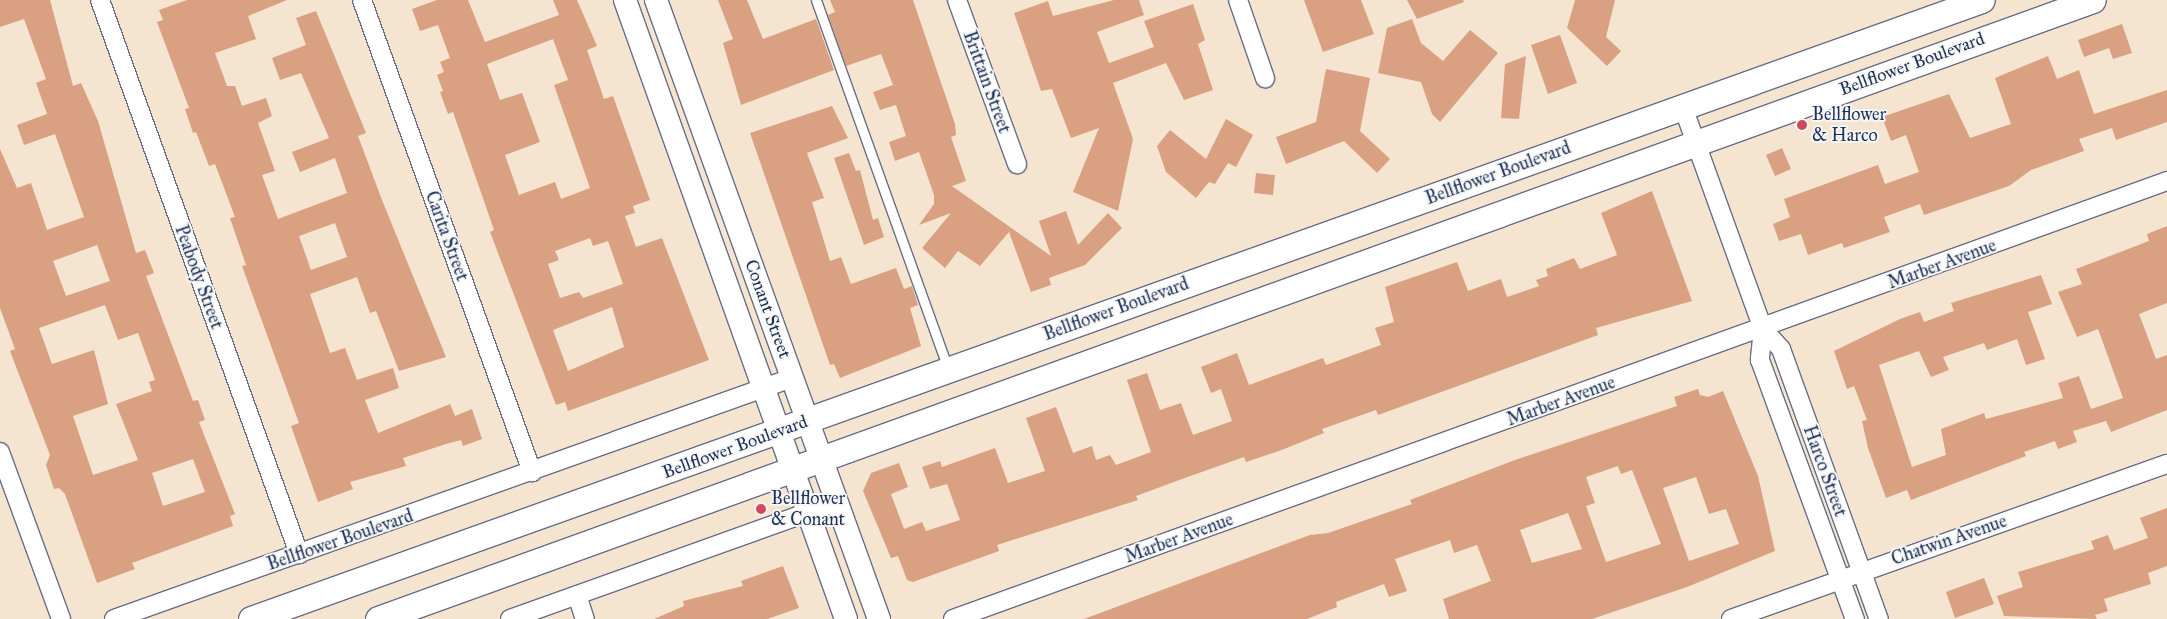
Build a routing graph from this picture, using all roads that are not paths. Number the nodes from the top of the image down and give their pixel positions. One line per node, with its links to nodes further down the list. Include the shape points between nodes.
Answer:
1 (100, 0): 28 (street, Peabody Street)
2 (362, 0): 25 (street, Carita Street)
3 (624, 0): 18 (street, Conant Street)
4 (656, 0): 17 (street, Conant Street)
5 (816, 0): 16 (lane)
6 (957, 0): 13 (street, Brittain Street)
7 (1238, 0): 10 (street)
8 (1982, 0): 11 (main road, Bellflower Boulevard)
9 (2093, 0): 12 (main road, Bellflower Boulevard)
10 (1266, 78)
11 (1683, 107): 12 (street, Harco Street); 16 (main road, Bellflower Boulevard)
12 (1695, 141): 15 (street, Harco Street); 22 (main road, Bellflower Boulevard)
13 (1017, 164)
14 (2167, 181): 15 (street, Marber Avenue)
15 (1763, 329): 29 (street, Harco Street, via 1782,349); 30 (street, Harco Street, via 1760,360); 40 (street, Marber Avenue)
16 (948, 369): 19 (main road, Bellflower Boulevard)
17 (792, 378): 18 (street, Bellflower Boulevard); 19 (street, Conant Street)
18 (764, 389): 20 (street, Conant Street); 25 (street, Bellflower Boulevard)
19 (808, 421): 20 (main road, Bellflower Boulevard); 22 (street, Conant Street)
20 (779, 431): 24 (street, Conant Street); 34 (main road, Bellflower Boulevard)
21 (0, 452): 32 (street)
22 (822, 460): 24 (main road, Bellflower Boulevard); 26 (street, Conant Street)
23 (2167, 464): 29 (street, Chatwin Avenue)
24 (793, 470): 27 (street, Conant Street); 35 (main road, Bellflower Boulevard)
25 (532, 472): 28 (street, Bellflower Boulevard)
26 (837, 502): 27 (street); 39 (street, Conant Street)
27 (808, 512): 31 (street); 38 (street, Conant Street)
28 (299, 554): 33 (street, Bellflower Boulevard)
29 (1861, 571): 30 (street, Chatwin Avenue); 43 (street, Harco Street)
30 (1841, 579): 41 (street, Chatwin Avenue); 42 (street, Harco Street)
31 (577, 595): 36 (street); 37 (street)
32 (61, 619)
33 (114, 619)
34 (250, 619)
35 (378, 619)
36 (510, 619)
37 (585, 619)
38 (846, 619)
39 (879, 619)
40 (953, 619)
41 (1732, 619)
42 (1855, 619)
43 (1879, 619)

